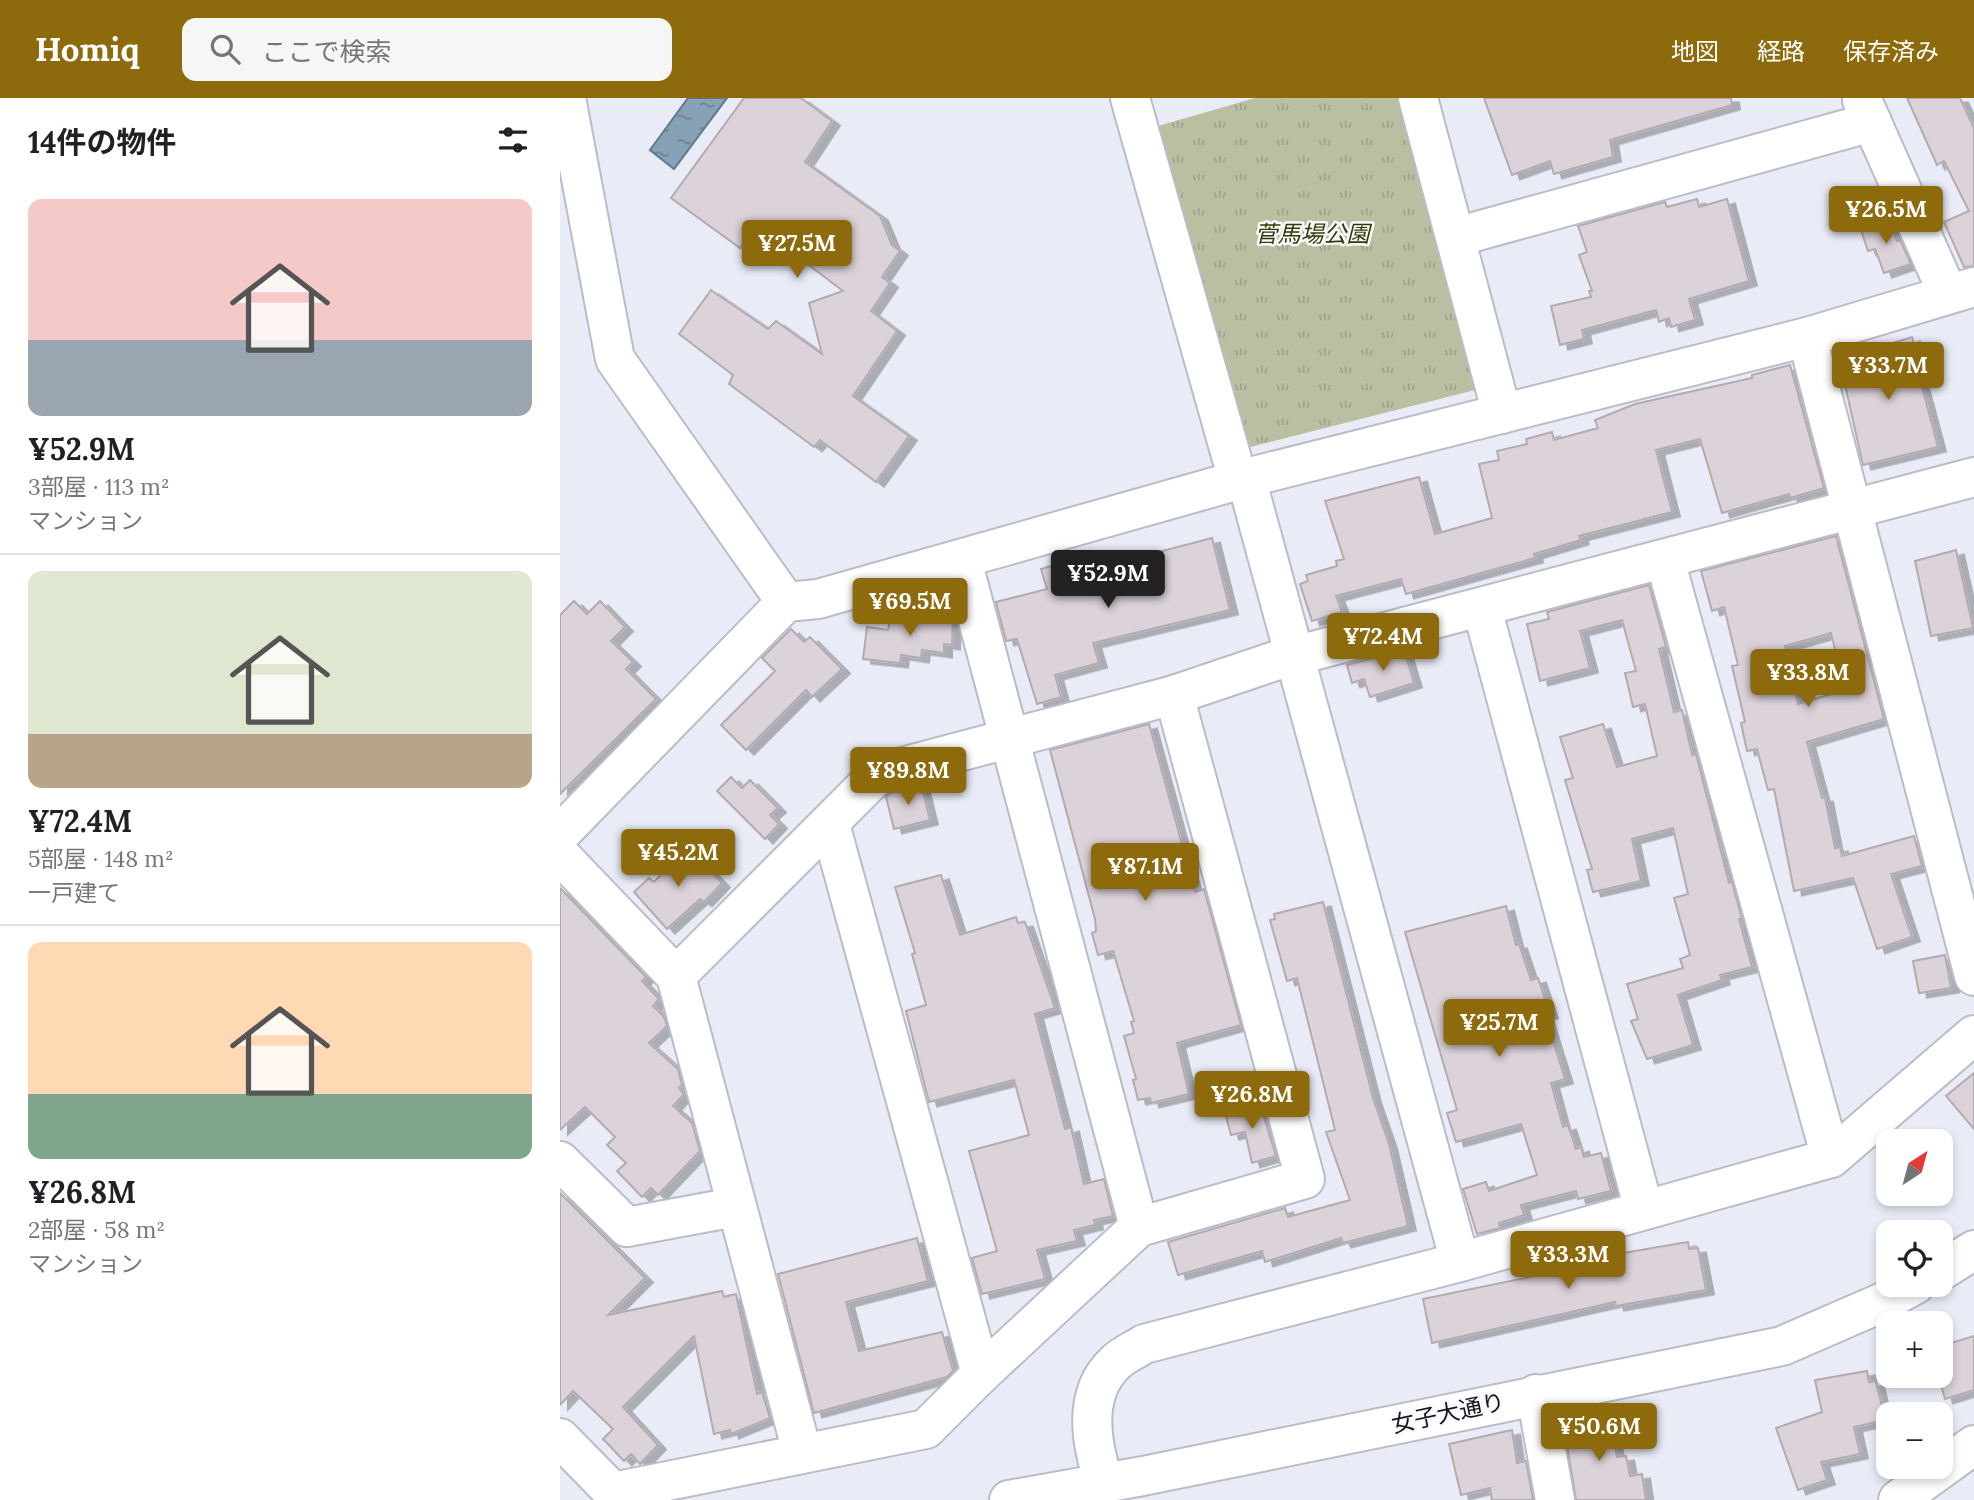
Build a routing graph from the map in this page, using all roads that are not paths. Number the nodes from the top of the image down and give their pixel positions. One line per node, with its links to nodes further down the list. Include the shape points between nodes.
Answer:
1 (566, 98): 14 (street, via 615,359)
2 (1419, 98): 5 (street)
3 (1867, 110): 5 (street); 6 (street)
4 (1142, 111): 9 (street)
5 (1456, 237): 8 (street)
6 (1961, 291): 7 (street)
7 (1807, 337): 8 (street); 11 (street)
8 (1502, 414): 9 (street)
9 (1239, 469): 12 (street); 16 (street)
10 (1974, 477): 11 (street)
11 (1851, 510): 13 (street); 23 (street)
12 (962, 560): 14 (street, via 818,599); 18 (street)
13 (1665, 561): 15 (street); 25 (street)
14 (786, 602): 20 (street)
15 (1482, 608): 16 (street); 28 (street)
16 (1294, 655): 17 (street); 31 (street)
17 (1174, 695): 18 (street); 29 (street, via 1305,1179)
18 (1009, 740): 19 (street, via 878,773); 29 (street)
19 (830, 824): 22 (street); 34 (street)
20 (560, 834)
21 (560, 855): 22 (street)
22 (676, 976): 27 (street)
23 (1974, 976)
24 (1974, 1035): 25 (street)
25 (1831, 1158): 28 (street)
26 (560, 1161): 27 (street, via 627,1227)
27 (735, 1207): 38 (street)
28 (1644, 1210): 31 (street)
29 (1139, 1227): 34 (street)
30 (1974, 1250): 32 (street)
31 (1460, 1262): 39 (street, via 1144,1344 1115,1362 1100,1383 1091,1412 1094,1453)
32 (1953, 1263)
33 (1892, 1297): 35 (street, 女子大通り, via 1782,1346)
34 (981, 1374): 38 (street, via 926,1429)
35 (1536, 1394): 39 (street, 女子大通り); 41 (street)
36 (560, 1438): 38 (street, via 613,1492)
37 (1974, 1445): 42 (street)
38 (802, 1452)
39 (1104, 1482): 40 (street, 女子大通り)
40 (1009, 1500)
41 (1555, 1500)
42 (1898, 1500)

